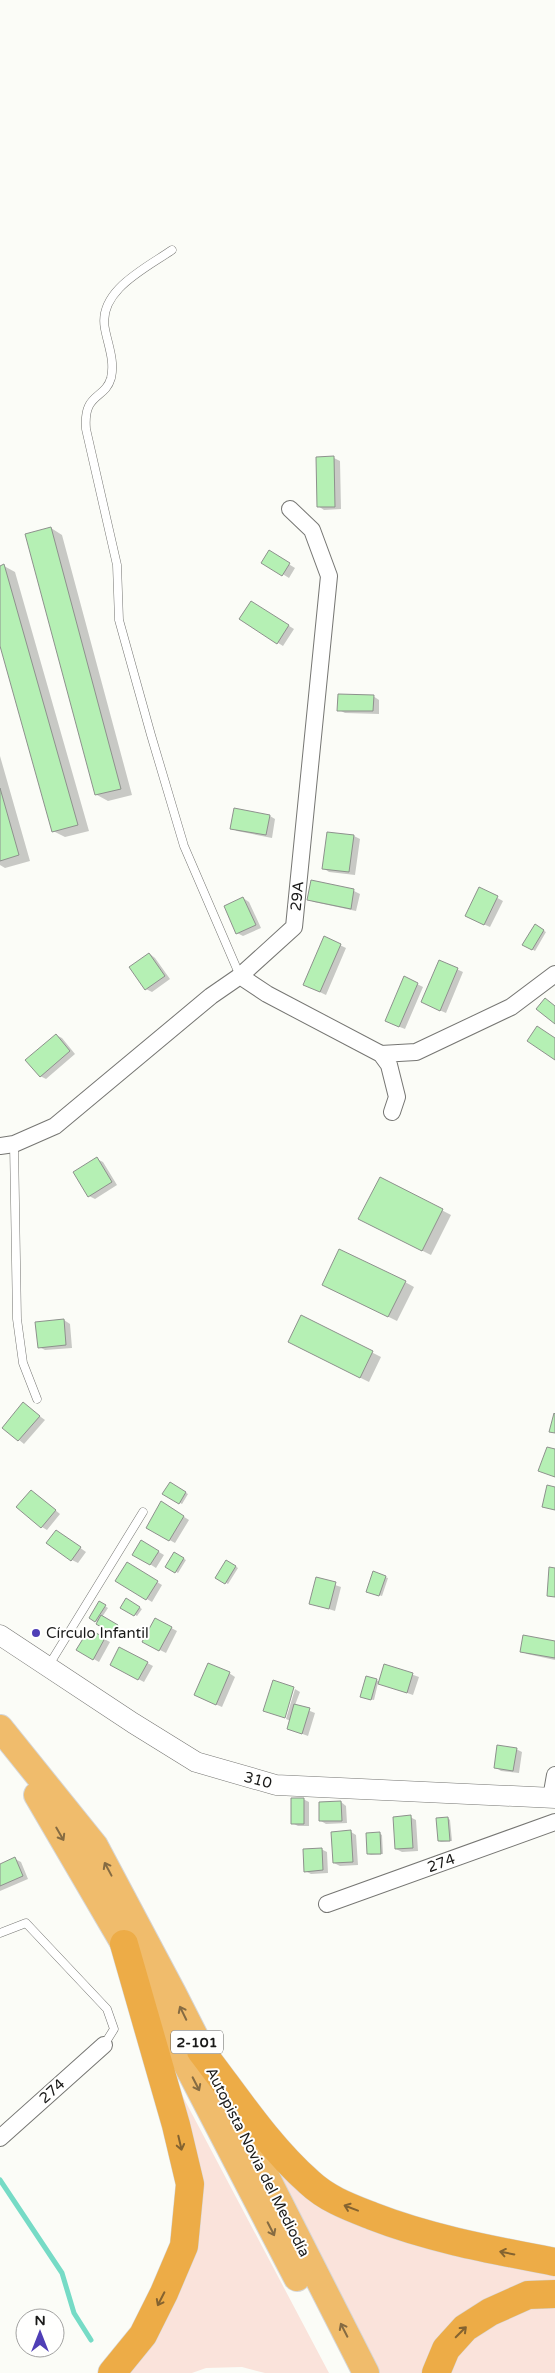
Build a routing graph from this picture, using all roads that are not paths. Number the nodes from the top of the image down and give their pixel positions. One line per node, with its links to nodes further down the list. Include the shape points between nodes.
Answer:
1 (172, 250): 4 (lane, via 115,290 106,309 104,326 112,360 111,377 108,385 88,406 86,429 117,565 119,620 146,718 184,846)
2 (290, 509): 4 (street, 29A, via 312,530 329,576 294,927)
3 (555, 974): 5 (street, via 511,1007 416,1052)
4 (240, 976): 5 (street, via 267,994); 7 (street, 29A, via 211,996 55,1126)
5 (381, 1054): 6 (street, via 389,1066 397,1097)
6 (392, 1112)
7 (7, 1145): 8 (lane, via 17,1319 23,1363)
8 (37, 1399)
9 (143, 1512): 11 (lane)
10 (0, 1635): 11 (street, 310)
11 (48, 1667): 14 (street, 310, via 196,1762 276,1785)
12 (0, 1730): 18 (highway, Autopista Novia del Mediodía / 2-101, one-way to 18); 20 (highway, Autopista Novia del Mediodía / 2-101, one-way to 12, via 96,1846)
13 (555, 1775): 14 (street)
14 (553, 1798)
15 (555, 1822): 16 (street, 274)
16 (327, 1904)
17 (0, 1933): 19 (lane, via 26,1922 107,2009 114,2029)
18 (124, 1944): 24 (highway, one-way to 24, via 190,2184 184,2246 143,2335); 25 (highway, Autopista Novia del Mediodía / 2-101, one-way to 25)
19 (104, 2045): 21 (street, 274)
20 (201, 2051): 22 (highway, one-way to 20, via 410,2230 337,2202 310,2184 287,2161); 26 (highway, Autopista Novia del Mediodía / 2-101, one-way to 20)
21 (0, 2138)
22 (555, 2262)
23 (555, 2294): 27 (highway, one-way to 23, via 446,2349 465,2328 490,2312 528,2295)
24 (112, 2373)
25 (346, 2373)
26 (366, 2373)
27 (436, 2373)

